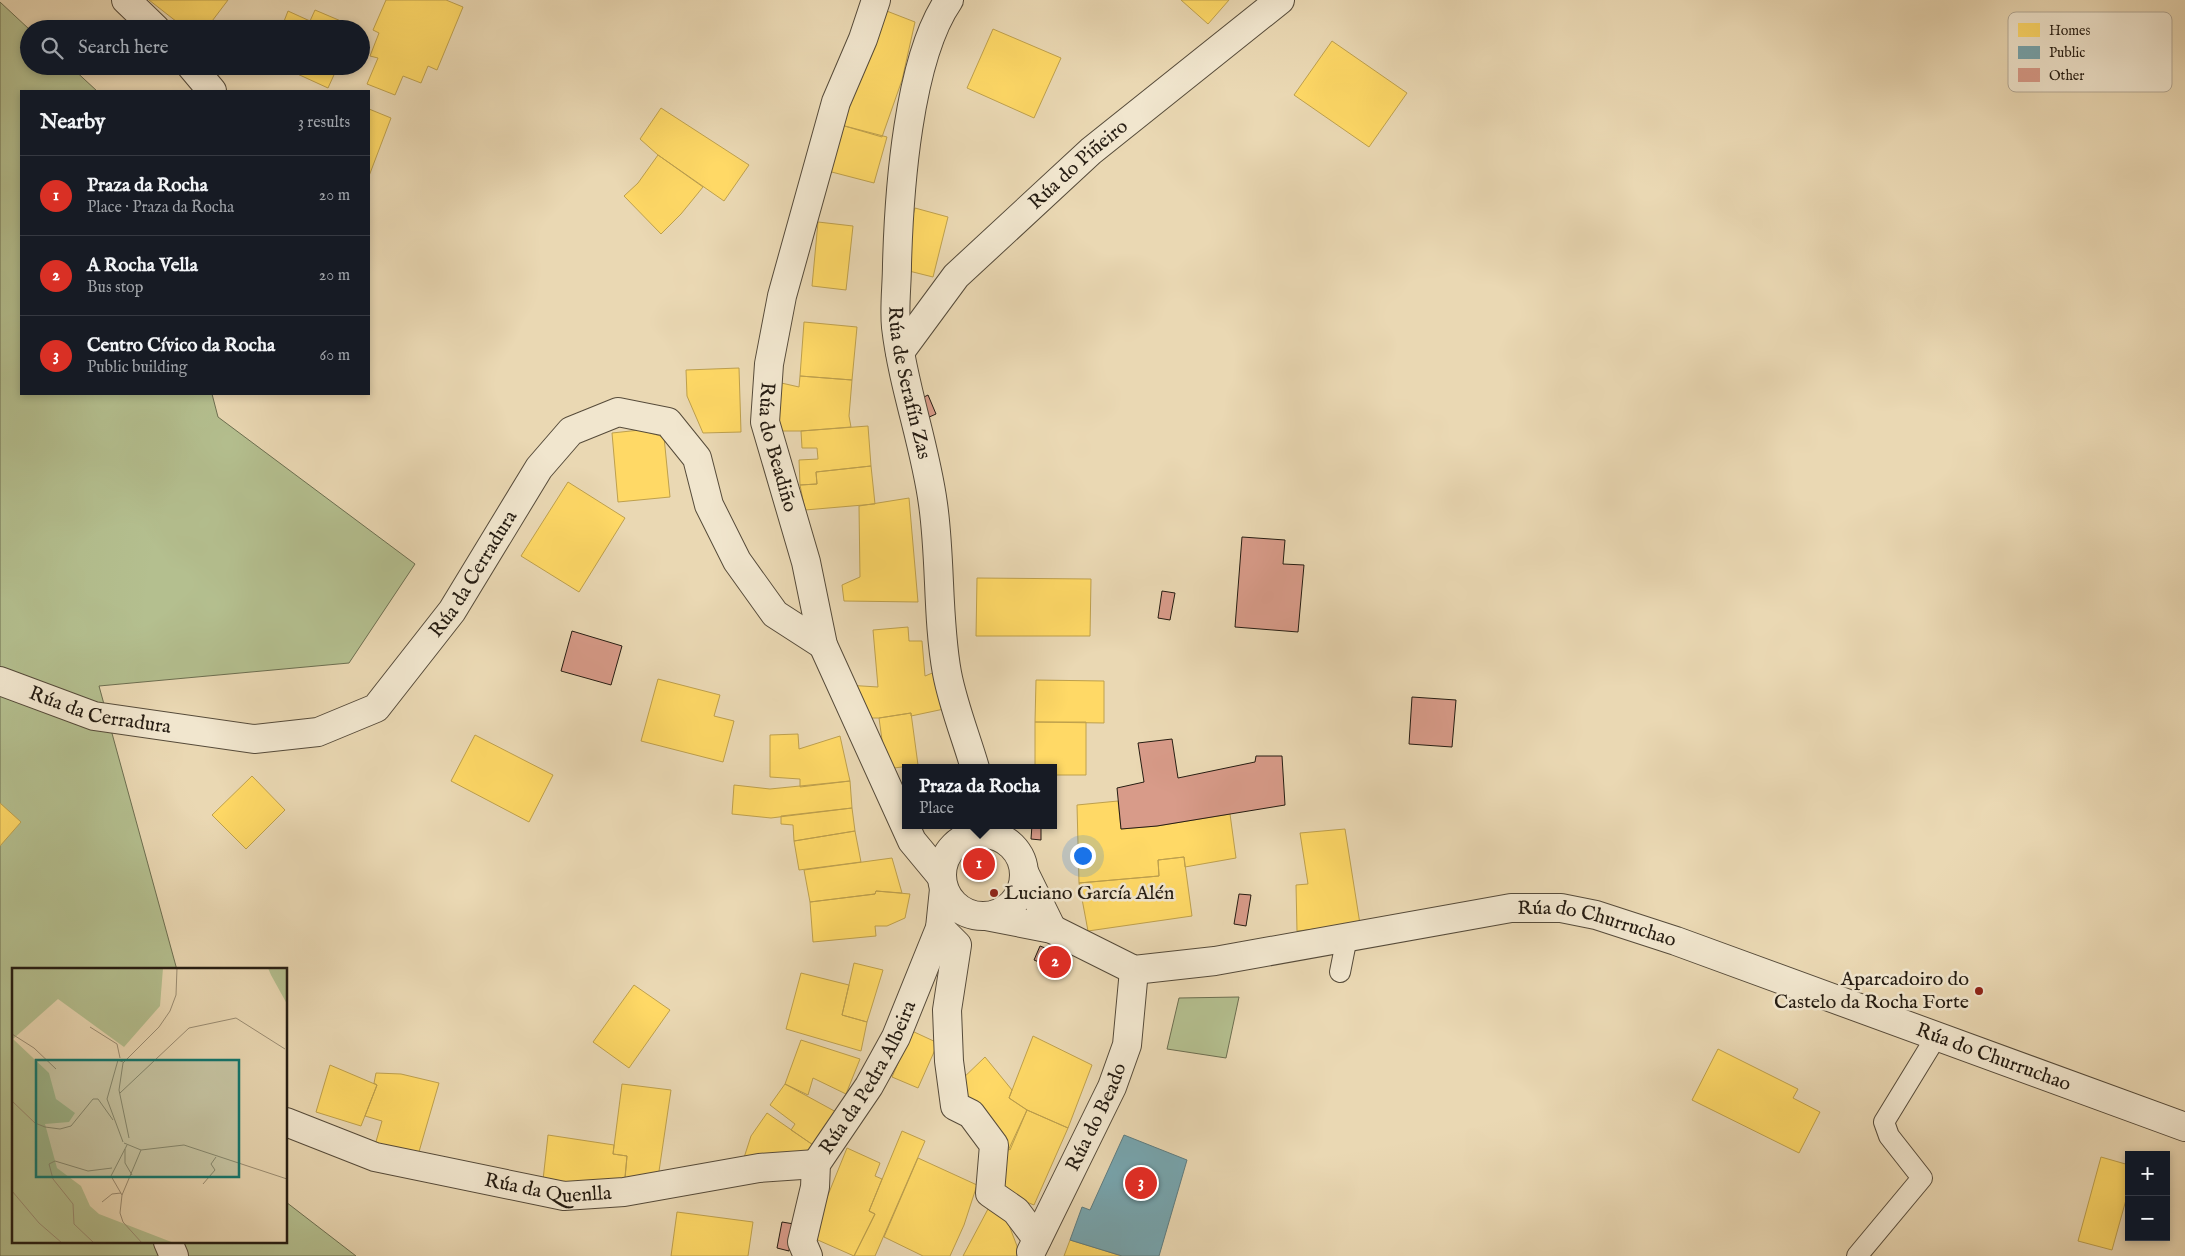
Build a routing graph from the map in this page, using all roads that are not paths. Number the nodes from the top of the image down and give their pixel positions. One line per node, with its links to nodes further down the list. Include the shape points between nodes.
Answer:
1 (126, 0): 5 (street)
2 (876, 0): 9 (street, Rúa do Beadiño, via 836,102 782,296 769,364 765,422 806,562)
3 (1280, 0): 8 (street, Rúa do Piñeiro, via 1091,151 970,262)
4 (939, 5): 8 (street, Rúa de Serafín Zas, via 919,80 904,172 897,276 896,325)
5 (147, 20)
6 (199, 75): 7 (street)
7 (211, 90)
8 (900, 352): 11 (street, Rúa de Serafín Zas, via 926,458 933,503 948,674)
9 (823, 645): 10 (street, Rúa da Cerradura, via 775,614 737,561 708,505 697,458 668,422 618,412 571,431 539,468 452,611 376,708 318,732 254,739 94,716); 12 (street, Rúa do Beadiño)
10 (0, 680)
11 (975, 764)
12 (902, 819)
13 (907, 829): 16 (street, Rúa do Beadiño)
14 (1000, 832): 15 (street); 17 (street, via 1018,853)
15 (962, 836): 16 (street, via 924,845); 18 (street, via 947,854 943,864)
16 (912, 841): 18 (street, Rúa do Beadiño)
17 (1025, 874): 19 (street, via 1018,898 1009,907 998,914); 21 (street)
18 (943, 882): 19 (street, via 956,906); 20 (street)
19 (981, 916): 20 (street); 21 (street)
20 (940, 928): 28 (street, Rúa da Pedra Albeira, via 896,1037 869,1086); 30 (street, Rúa da Pedra Albeira, via 957,945 947,1010 955,1106 971,1114 994,1145 990,1193 1016,1211)
21 (1052, 930): 23 (street)
22 (1347, 937): 23 (street, Rúa do Churruchao, via 1215,961); 24 (lane); 25 (street, Rúa do Churruchao, via 1511,908 1561,908 1596,915 1676,941)
23 (1134, 970): 30 (street, Rúa do Beado, via 1127,1045 1112,1087)
24 (1340, 972)
25 (1936, 1037): 27 (street, Rúa do Churruchao); 33 (lane, via 1884,1122 1889,1136 1922,1178)
26 (288, 1123): 28 (street, Rúa da Quenlla, via 374,1157 564,1196 624,1192 759,1168)
27 (2185, 1127)
28 (816, 1164): 32 (street, Rúa da Pedra Albeira, via 802,1242)
29 (169, 1244): 31 (street)
30 (1033, 1247)
31 (174, 1256)
32 (808, 1256)
33 (1857, 1256)

